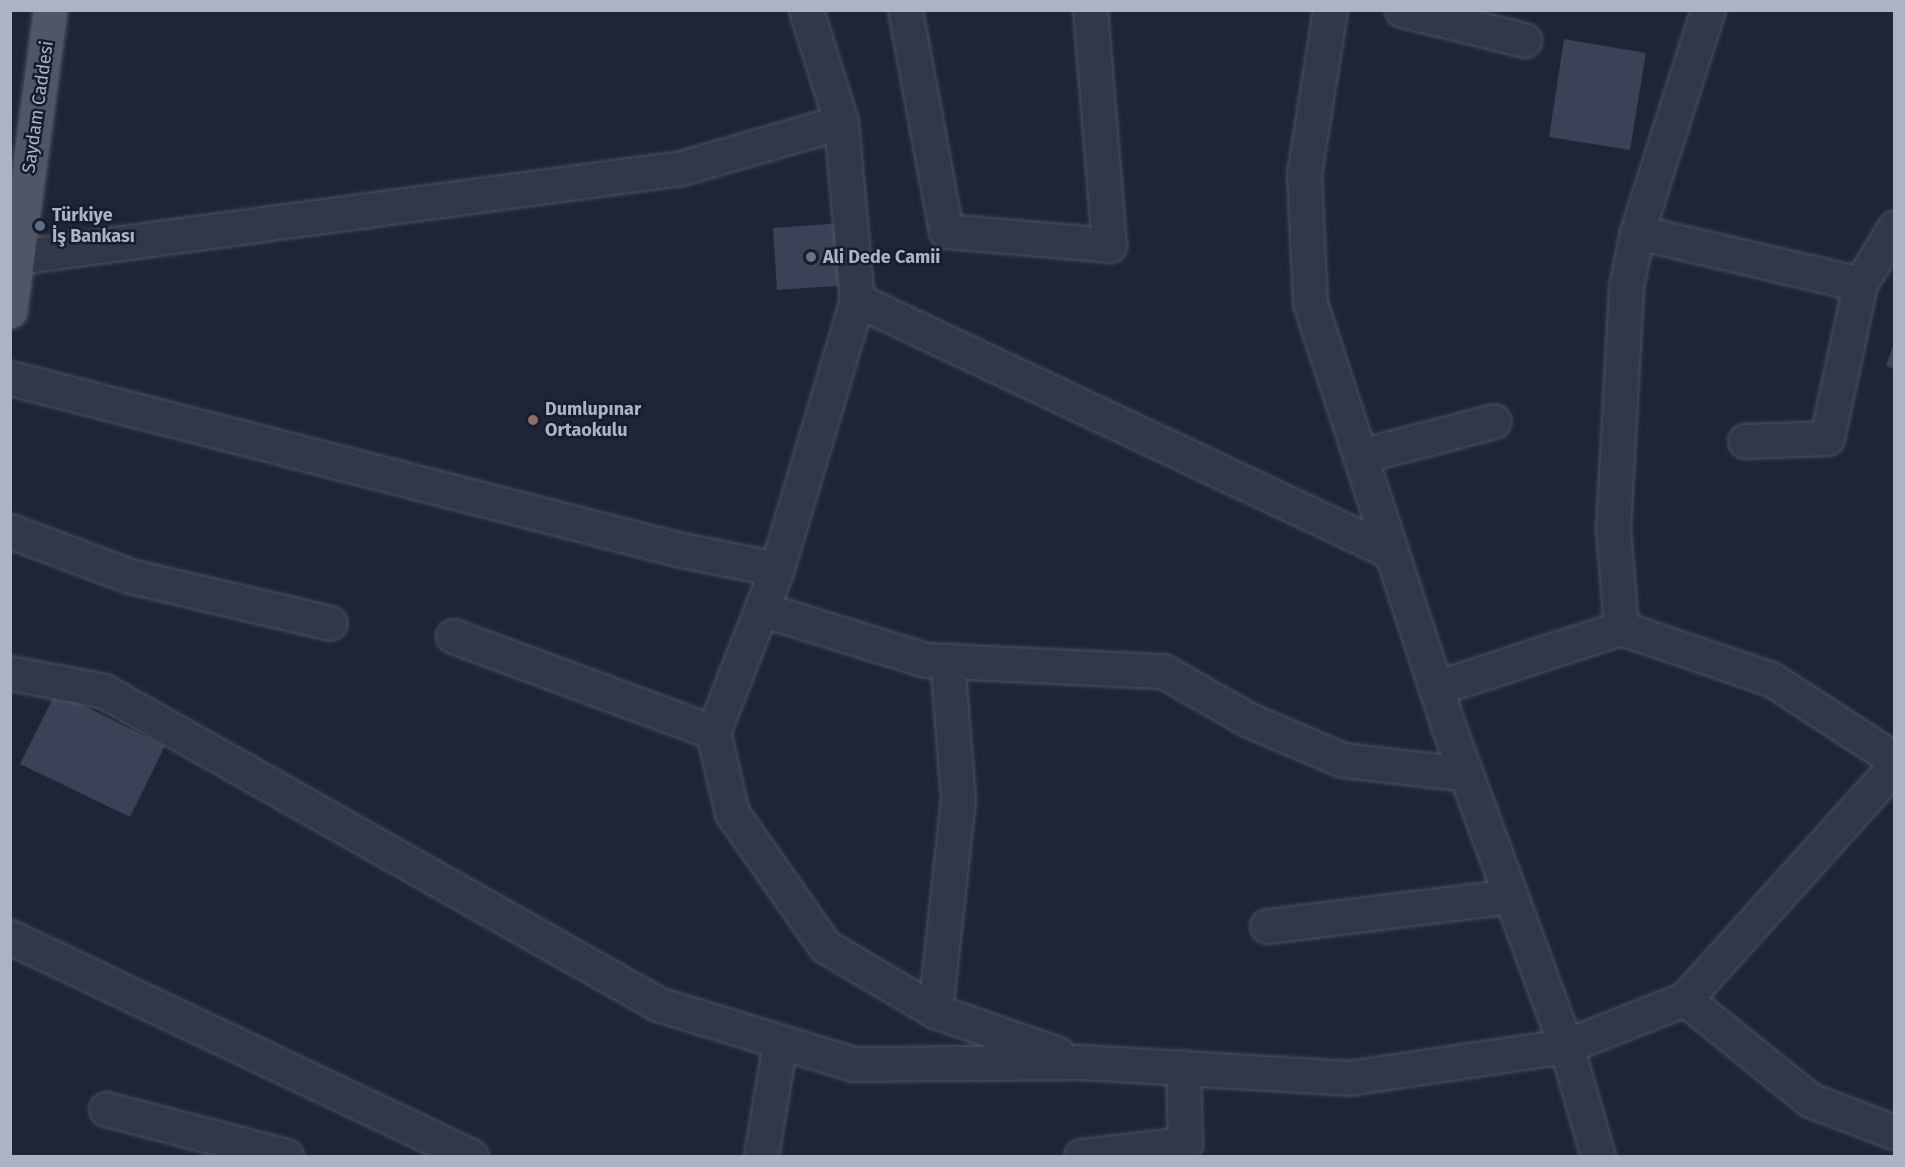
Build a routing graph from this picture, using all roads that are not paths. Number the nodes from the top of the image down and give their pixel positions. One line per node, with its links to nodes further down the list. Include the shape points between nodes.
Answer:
1 (51, 10): 12 (main road, Saydam Caddesi)
2 (806, 10): 9 (street)
3 (904, 10): 4 (street, via 946,231 1109,246)
4 (1090, 10)
5 (1330, 10): 19 (street, via 1304,174 1310,303)
6 (1402, 10): 8 (street)
7 (1708, 10): 11 (street)
8 (1524, 40)
9 (841, 122): 12 (street, via 681,168); 14 (street)
10 (1894, 228): 13 (street)
11 (1637, 232): 13 (street); 25 (street, via 1626,287 1613,529)
12 (14, 258): 15 (main road, Saydam Caddesi)
13 (1860, 284): 18 (street, via 1827,438)
14 (857, 300): 21 (street); 22 (street)
15 (10, 311)
16 (10, 378): 22 (street, via 677,549)
17 (1494, 421): 19 (street)
18 (1745, 441)
19 (1360, 456): 21 (street)
20 (10, 531): 24 (street, via 130,576)
21 (1391, 552): 29 (street)
22 (777, 569): 23 (street)
23 (761, 609): 27 (street, via 926,660); 30 (street)
24 (330, 623)
25 (1621, 628): 29 (street); 31 (street, via 1771,679)
26 (453, 636): 30 (street)
27 (947, 660): 33 (street, via 1163,671 1249,720 1343,760); 38 (street, via 958,799)
28 (10, 673): 39 (street, via 104,691 657,1004)
29 (1436, 688): 33 (street)
30 (713, 732): 38 (street, via 732,813 825,946)
31 (1894, 759)
32 (1894, 767): 37 (street)
33 (1466, 774): 34 (street)
34 (1510, 896): 35 (street); 40 (street)
35 (1267, 926)
36 (10, 937): 45 (street)
37 (1685, 999): 40 (street); 44 (street, via 1810,1100)
38 (935, 1011): 41 (street)
39 (780, 1042): 41 (street, via 853,1064); 48 (street)
40 (1566, 1046): 42 (street, via 1348,1078); 50 (street)
41 (1082, 1062): 42 (street)
42 (1183, 1067): 46 (street)
43 (106, 1108): 47 (street)
44 (1894, 1132)
45 (450, 1152)
46 (1188, 1152): 49 (street)
47 (286, 1156)
48 (760, 1156)
49 (1081, 1156)
50 (1598, 1156)

